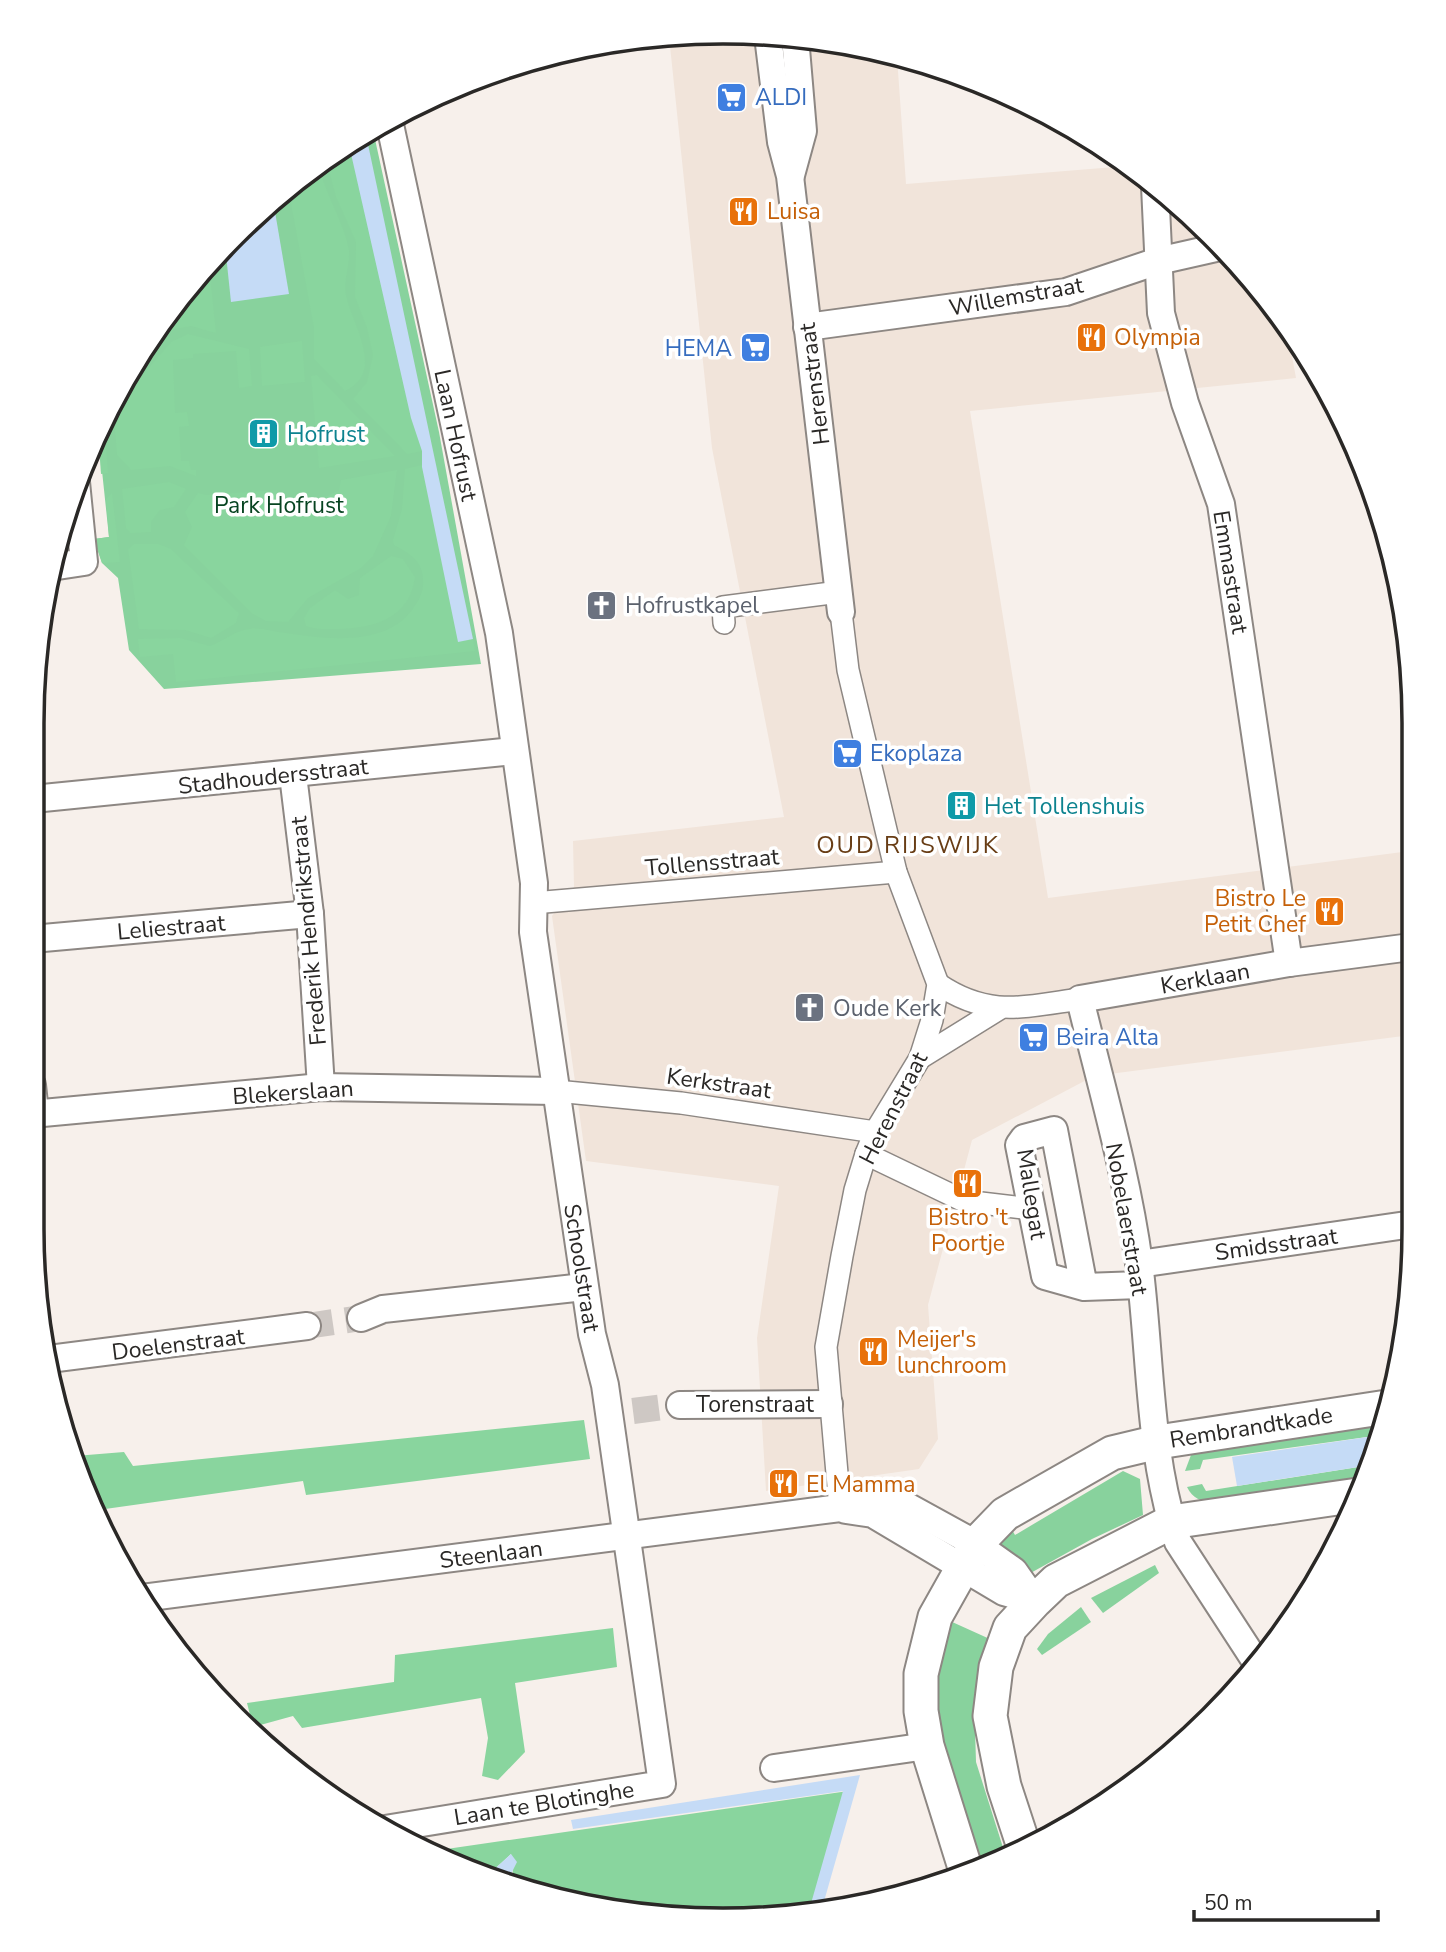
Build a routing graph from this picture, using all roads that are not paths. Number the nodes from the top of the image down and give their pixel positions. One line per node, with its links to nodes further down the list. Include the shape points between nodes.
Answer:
1 (769, 45): 4 (street, Herenstraat, via 781,142)
2 (796, 48): 4 (street, Herenstraat, via 803,131)
3 (391, 131): 13 (street, Laan Hofrust, via 499,632)
4 (790, 176): 8 (street, Herenstraat)
5 (1156, 199): 7 (street, Emmastraat)
6 (1209, 249): 7 (street, Willemstraat)
7 (1158, 261): 8 (street, Willemstraat, via 1066,292); 21 (street, Emmastraat, via 1161,313 1185,402 1221,504)
8 (807, 327): 11 (street, Herenstraat)
9 (79, 508): 10 (street, via 84,562)
10 (63, 565)
11 (840, 602): 12 (street, via 723,607); 16 (street, Herenstraat, via 848,670)
12 (724, 623)
13 (514, 751): 14 (street, Stadhoudersstraat); 17 (street, Schoolstraat, via 534,883)
14 (293, 775): 15 (street, Stadhoudersstraat); 18 (street, Frederik Hendrikstraat)
15 (44, 798)
16 (896, 872): 17 (street, Tollensstraat); 22 (street, Herenstraat)
17 (533, 904): 27 (street, Schoolstraat)
18 (310, 914): 19 (street, Leliestraat); 26 (street, Frederik Hendrikstraat)
19 (44, 938)
20 (1402, 948): 21 (street, Kerklaan)
21 (1289, 963): 23 (street, Kerklaan)
22 (938, 984): 24 (street, Kerklaan, via 961,1000); 25 (street, Herenstraat)
23 (1080, 999): 24 (street, Kerklaan); 33 (street, Nobelaerstraat, via 1124,1180)
24 (999, 1009): 25 (street, Kerklaan)
25 (920, 1058): 29 (street, Herenstraat)
26 (321, 1087): 27 (street, Blekerslaan); 28 (street, Blekerslaan)
27 (556, 1091): 29 (street, Kerkstraat, via 681,1103); 34 (street, Schoolstraat)
28 (44, 1113)
29 (875, 1132): 30 (street, Herenstraat)
30 (866, 1154): 31 (street, via 964,1201); 39 (street, Herenstraat, via 826,1347)
31 (1032, 1209): 35 (street, Mallegat, via 1045,1276); 35 (street, Mallegat, via 1019,1145 1024,1138 1054,1130)
32 (1402, 1226): 33 (street, Smidsstraat)
33 (1140, 1275): 35 (street, Mallegat); 42 (street, Nobelaerstraat)
34 (584, 1287): 36 (street, via 383,1309); 46 (street, Schoolstraat, via 621,1412)
35 (1084, 1287)
36 (361, 1318)
37 (307, 1326): 38 (street, Doelenstraat)
38 (56, 1358)
39 (829, 1404): 40 (street, Torenstraat); 44 (street, Herenstraat)
40 (680, 1405)
41 (1378, 1408): 42 (street, Rembrandtkade)
42 (1158, 1442): 45 (street, Nobelaerstraat); 47 (street, Rembrandtkade, via 1112,1453 1005,1514)
43 (1347, 1497): 45 (street)
44 (840, 1508): 46 (street, Steenlaan); 47 (street, Steenlaan, via 892,1499)
45 (1171, 1522): 49 (street, via 1056,1581); 50 (street, Nobelaerstraat, via 1178,1542)
46 (626, 1536): 48 (street, Steenlaan); 53 (street, Schoolstraat)
47 (969, 1554): 49 (street, Steenlaan, via 1014,1570); 51 (street, Rembrandtkade, via 935,1617 925,1655 921,1712)
48 (152, 1597)
49 (1035, 1601): 55 (street, via 1010,1628 996,1667 990,1716 1004,1786)
50 (1252, 1655)
51 (927, 1746): 52 (street); 56 (street, Rembrandtkade)
52 (774, 1768)
53 (662, 1784): 54 (street, Laan te Blotinghe)
54 (401, 1826)
55 (1021, 1839)
56 (964, 1864)

